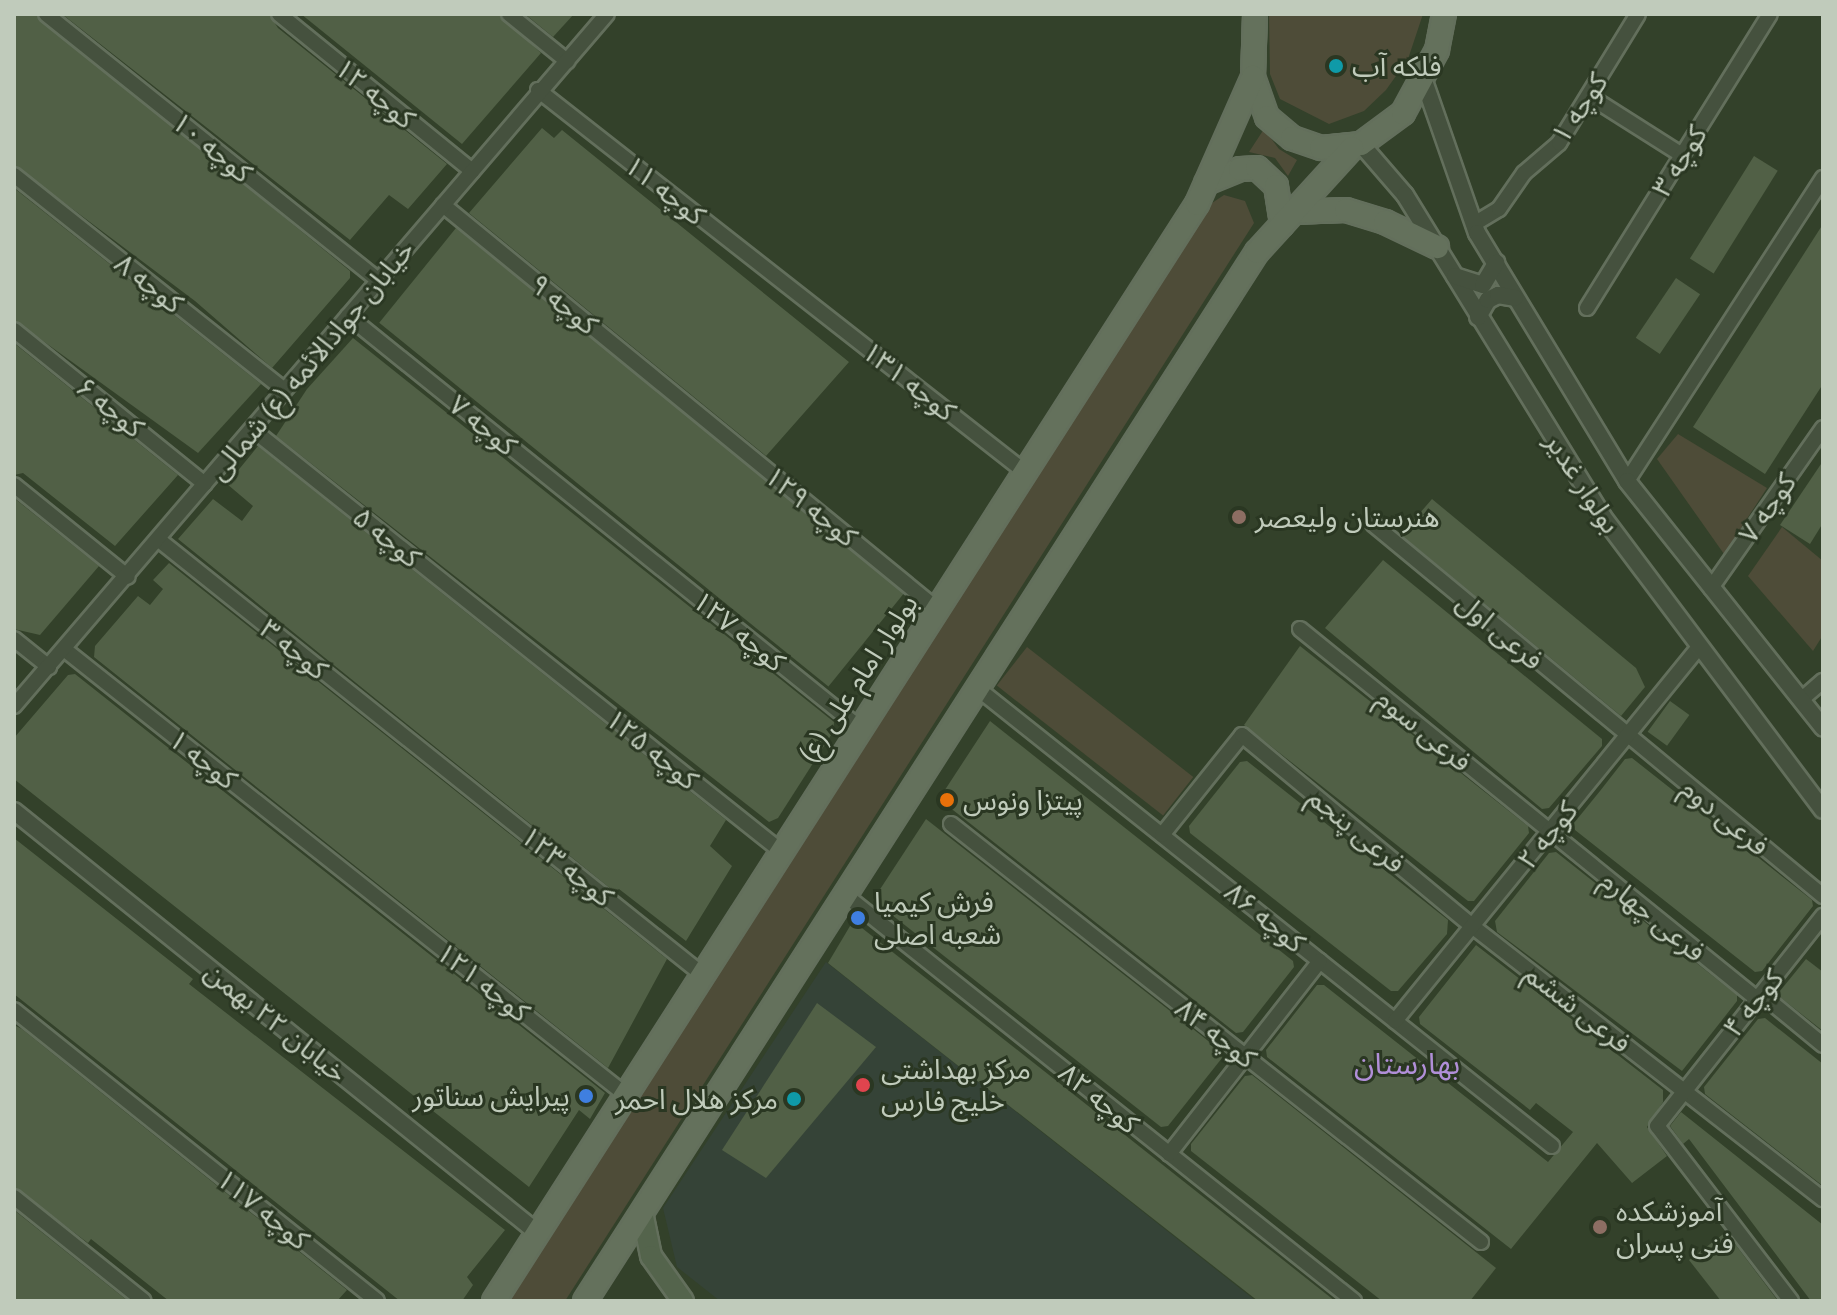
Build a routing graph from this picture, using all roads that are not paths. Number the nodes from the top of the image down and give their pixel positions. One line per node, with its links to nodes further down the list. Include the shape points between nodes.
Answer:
1 (46, 14): 26 (street, کوچه ۱۰)
2 (279, 14): 16 (street, کوچه ۱۲)
3 (509, 14): 9 (street)
4 (607, 14): 9 (street, خیابان جوادالائمه (ع) شمالی)
5 (1255, 14): 10 (main road)
6 (1444, 14): 11 (main road)
7 (1638, 14): 13 (street, کوچه ۱)
8 (1770, 14): 15 (street, کوچه ۳)
9 (567, 61): 12 (street, خیابان جوادالائمه (ع) شمالی)
10 (1253, 77): 14 (main road, via 1267,117 1292,138 1321,148); 19 (main road, بولوار امام علی (ع))
11 (1424, 81): 14 (main road, via 1403,113); 22 (street, بولوار غدیر)
12 (538, 90): 16 (street, خیابان جوادالائمه (ع) شمالی); 27 (street, کوچه ۱۱)
13 (1589, 96): 15 (street); 22 (street, کوچه ۱, via 1559,143 1524,173 1499,209)
14 (1357, 146): 21 (main road); 23 (street, بولوار غدیر, via 1405,195)
15 (1682, 155): 29 (street, کوچه ۳)
16 (472, 171): 20 (street, خیابان جوادالائمه (ع) شمالی)
17 (14, 175): 33 (street, کوچه ۸)
18 (1823, 178): 38 (street)
19 (1206, 183): 21 (main road, via 1257,168 1276,186); 37 (main road, بولوار امام علی (ع))
20 (443, 205): 26 (street, خیابان جوادالائمه (ع) شمالی); 34 (street, کوچه ۹)
21 (1288, 218): 23 (main road, via 1346,210); 54 (main road, via 1257,252)
22 (1474, 224): 24 (street, بولوار غدیر)
23 (1437, 247): 25 (street, بولوار غدیر)
24 (1496, 263): 25 (street, via 1483,285); 28 (street, بولوار غدیر)
25 (1455, 276): 31 (street, بولوار غدیر)
26 (378, 280): 30 (street, خیابان جوادالائمه (ع) شمالی)
27 (792, 289): 37 (street, کوچه ۱۳۱)
28 (1515, 298): 31 (street, via 1498,295 1488,300); 38 (street, بولوار غدیر)
29 (1587, 308)
30 (348, 316): 33 (street, خیابان جوادالائمه (ع) شمالی); 42 (street, کوچه ۷)
31 (1478, 317): 50 (street, بولوار غدیر, via 1603,517)
32 (14, 330): 39 (street, کوچه ۶)
33 (284, 390): 36 (street, خیابان جوادالائمه (ع) شمالی)
34 (685, 403): 46 (street, کوچه ۱۲۹)
35 (1823, 428): 45 (street, کوچه ۷)
36 (252, 429): 39 (street, خیابان جوادالائمه (ع) شمالی); 49 (street, کوچه ۵)
37 (1025, 472): 46 (main road, بولوار امام علی (ع))
38 (1627, 481): 45 (street, بولوار غدیر)
39 (205, 484): 43 (street, خیابان جوادالائمه (ع) شمالی)
40 (14, 485): 44 (street)
41 (1373, 524): 59 (street, فرعی اول)
42 (618, 534): 58 (street, کوچه ۱۲۷)
43 (159, 540): 44 (street, خیابان جوادالائمه (ع) شمالی); 60 (street, کوچه ۳)
44 (128, 577): 51 (street, خیابان جوادالائمه (ع) شمالی)
45 (1711, 588): 55 (street, بولوار غدیر)
46 (937, 609): 58 (main road, بولوار امام علی (ع))
47 (1300, 629): 64 (street, فرعی سوم)
48 (14, 639): 52 (street)
49 (522, 645): 66 (street, کوچه ۱۲۵)
50 (1698, 648): 59 (street, کوچه ۲); 61 (street, بولوار غدیر)
51 (64, 649): 52 (street, خیابان جوادالائمه (ع) شمالی); 67 (street, کوچه ۱)
52 (49, 667): 56 (street, خیابان جوادالائمه (ع) شمالی)
53 (1823, 681): 55 (street)
54 (977, 688): 65 (street, کوچه ۸۶); 68 (main road)
55 (1802, 699): 57 (street, بولوار غدیر)
56 (14, 706)
57 (1823, 727)
58 (861, 729): 66 (main road, بولوار امام علی (ع))
59 (1626, 738): 64 (street, کوچه ۲); 69 (street, فرعی دوم)
60 (430, 757): 73 (street, کوچه ۱۲۳)
61 (1823, 810)
62 (14, 811): 86 (street, خیابان ۲۲ بهمن)
63 (951, 824): 78 (street, کوچه ۸۴)
64 (1549, 832): 71 (street, کوچه ۲); 74 (street, فرعی چهارم)
65 (1162, 835): 71 (street, فرعی پنجم, via 1242,735); 72 (street, کوچه ۸۶)
66 (782, 852): 73 (main road, بولوار امام علی (ع))
67 (341, 869): 80 (street, کوچه ۱۲۱)
68 (845, 895): 82 (street, کوچه ۸۲); 85 (main road)
69 (1823, 896)
70 (1823, 916): 74 (street, کوچه ۴)
71 (1472, 926): 76 (street, کوچه ۲); 79 (street, فرعی ششم)
72 (1320, 961): 76 (street, کوچه ۸۶); 78 (street)
73 (703, 975): 80 (main road, بولوار امام علی (ع))
74 (1759, 997): 77 (street); 79 (street, کوچه ۴)
75 (14, 1010): 89 (street, کوچه ۱۱۷)
76 (1395, 1021): 81 (street, کوچه ۸۶)
77 (1823, 1045)
78 (1245, 1056): 82 (street); 87 (street, کوچه ۸۴)
79 (1683, 1090): 84 (street); 94 (street, کوچه ۴, via 1657,1126)
80 (626, 1095): 86 (main road, بولوار امام علی (ع))
81 (1552, 1146)
82 (1169, 1154): 93 (street, کوچه ۸۲)
83 (14, 1197): 88 (street)
84 (1823, 1199)
85 (642, 1212): 91 (main road); 92 (main road, via 651,1256)
86 (538, 1233): 90 (main road, بولوار امام علی (ع))
87 (1481, 1242)
88 (144, 1301)
89 (377, 1301)
90 (494, 1301)
91 (585, 1301)
92 (683, 1301)
93 (1354, 1301)
94 (1791, 1301)

